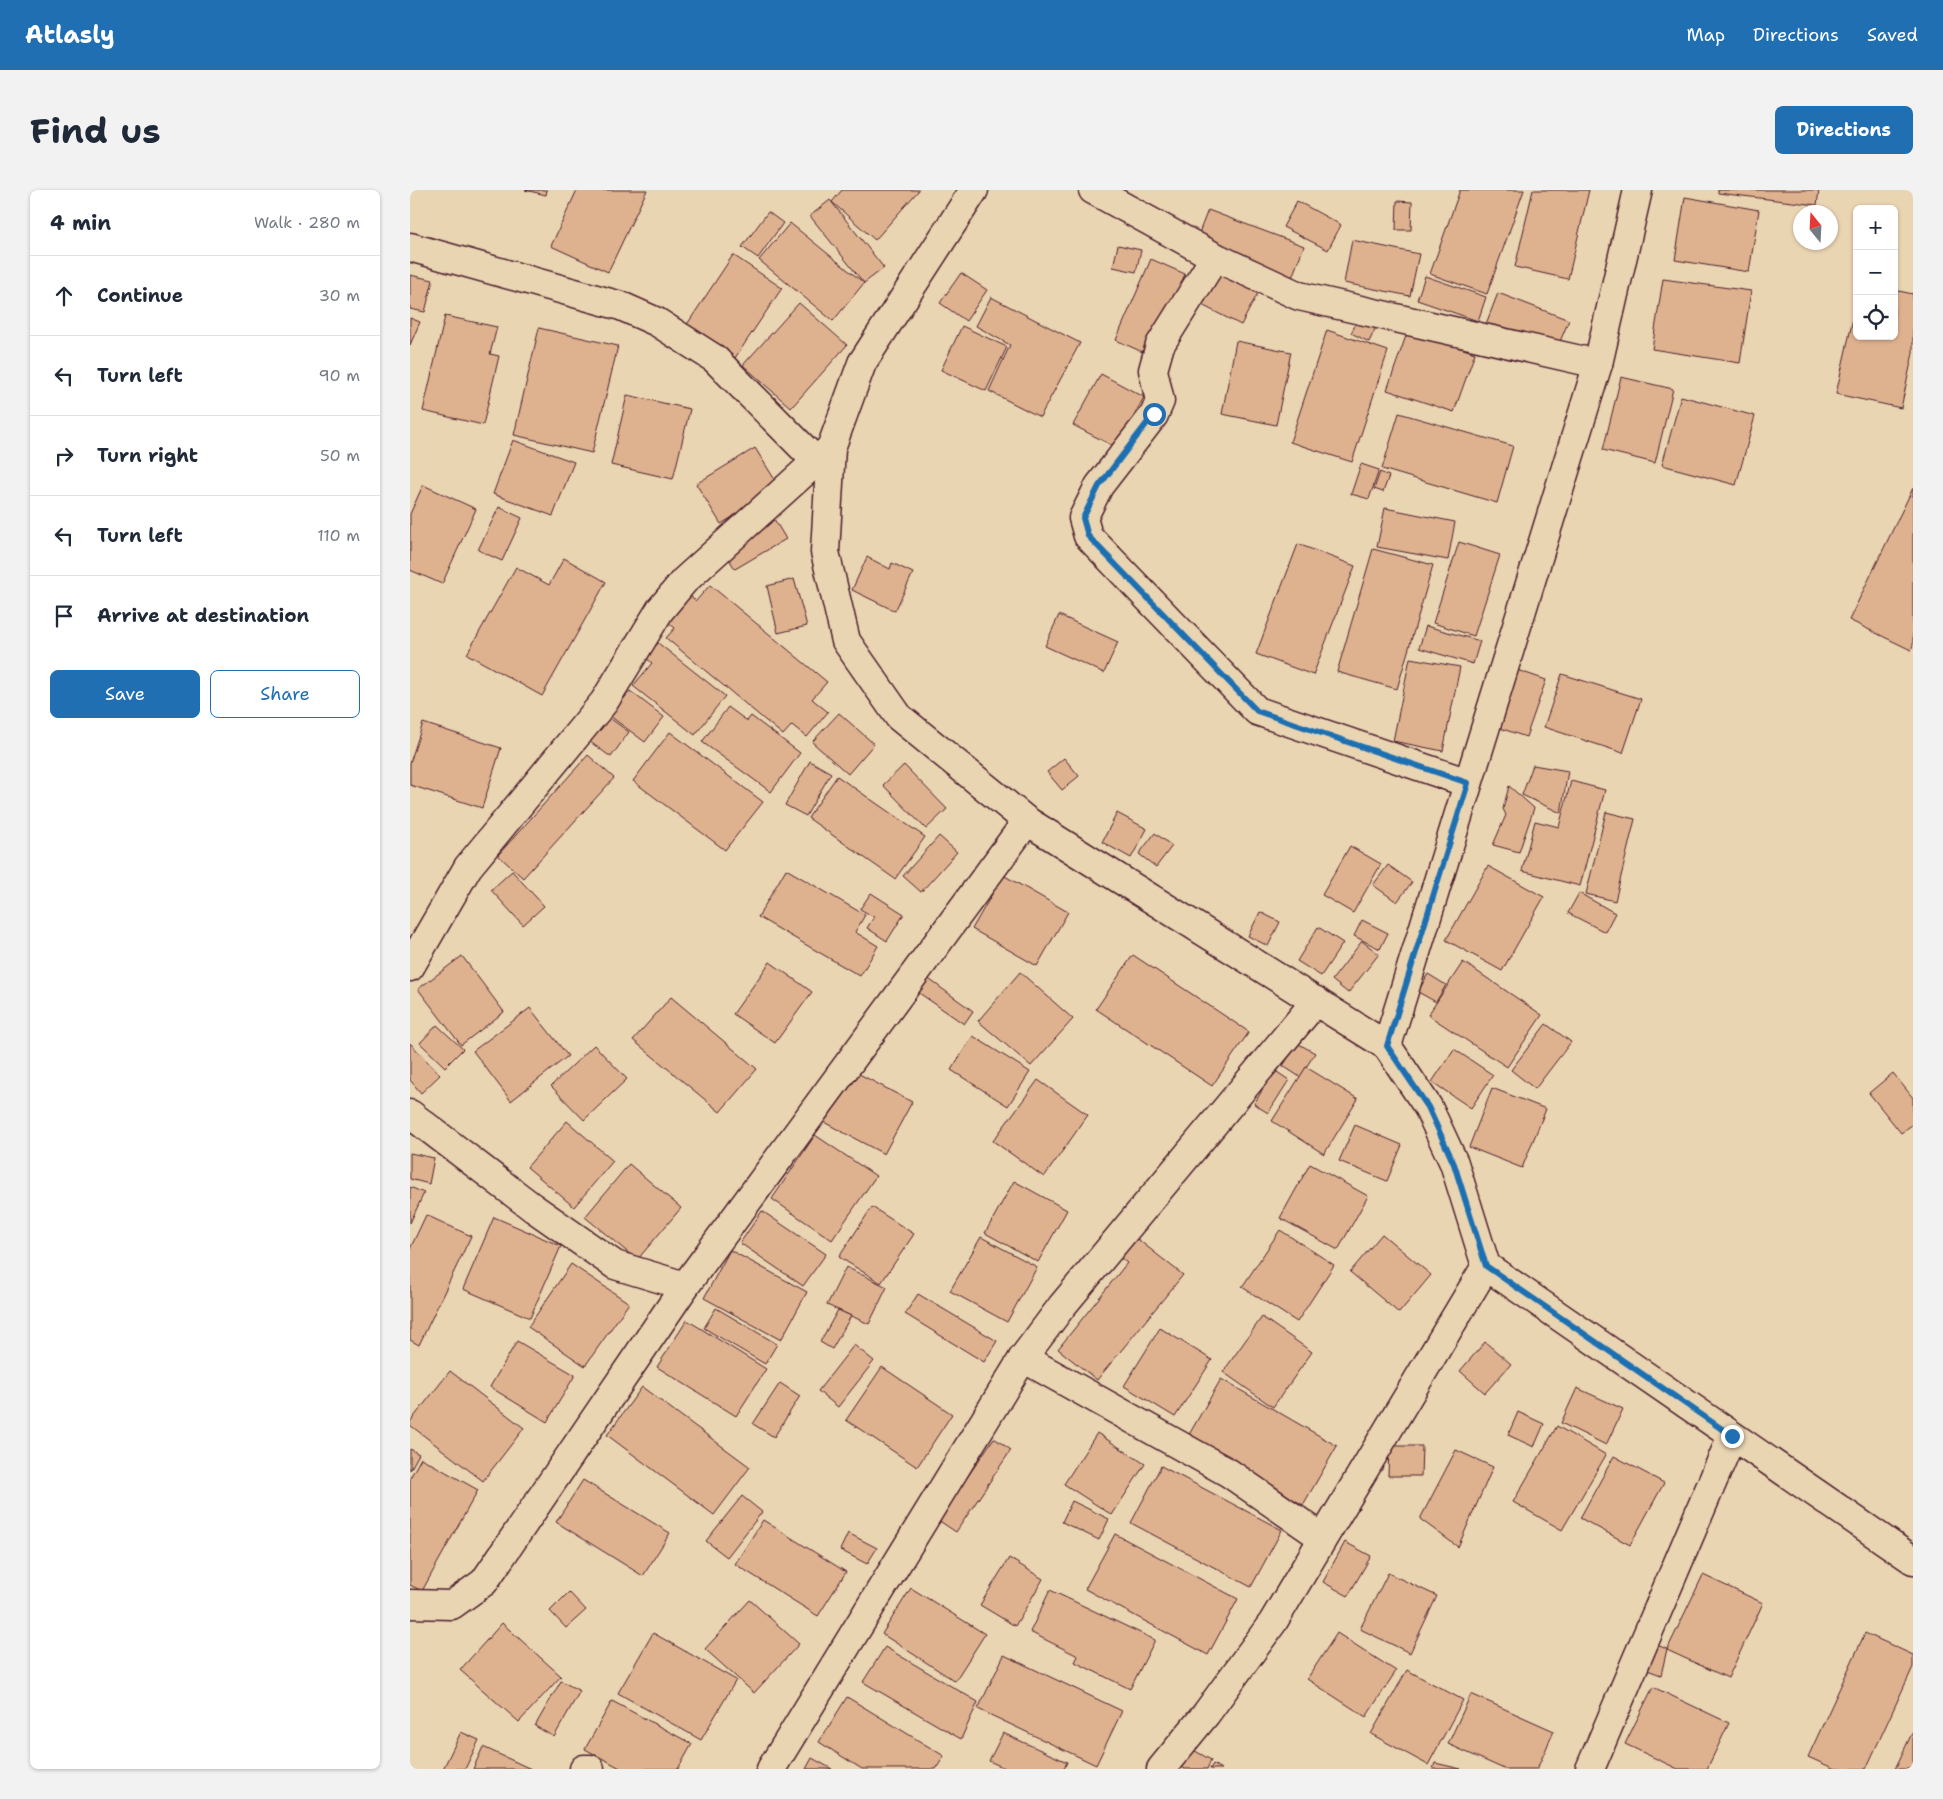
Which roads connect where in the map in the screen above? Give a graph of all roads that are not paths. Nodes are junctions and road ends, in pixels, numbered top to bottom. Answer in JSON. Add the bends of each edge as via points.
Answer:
{"nodes":[{"id":1,"x":974,"y":190,"type":"edge"},
{"id":2,"x":1093,"y":190,"type":"edge"},
{"id":3,"x":1638,"y":190,"type":"edge"},
{"id":4,"x":410,"y":246,"type":"edge"},
{"id":5,"x":1215,"y":257,"type":"junction"},
{"id":6,"x":1598,"y":364,"type":"junction"},
{"id":7,"x":824,"y":455,"type":"junction"},
{"id":8,"x":1468,"y":783,"type":"junction"},
{"id":9,"x":1027,"y":820,"type":"junction"},
{"id":10,"x":410,"y":967,"type":"edge"},
{"id":11,"x":1316,"y":1001,"type":"junction"},
{"id":12,"x":1387,"y":1046,"type":"junction"},
{"id":13,"x":410,"y":1114,"type":"edge"},
{"id":14,"x":1486,"y":1266,"type":"junction"},
{"id":15,"x":685,"y":1286,"type":"junction"},
{"id":16,"x":1023,"y":1358,"type":"junction"},
{"id":17,"x":1732,"y":1436,"type":"junction"},
{"id":18,"x":1324,"y":1538,"type":"junction"},
{"id":19,"x":1913,"y":1560,"type":"edge"},
{"id":20,"x":410,"y":1604,"type":"edge"},
{"id":21,"x":584,"y":1769,"type":"edge"},
{"id":22,"x":590,"y":1769,"type":"edge"},
{"id":23,"x":771,"y":1769,"type":"edge"},
{"id":24,"x":1162,"y":1769,"type":"edge"},
{"id":25,"x":1590,"y":1769,"type":"edge"}],
"edges":[{"from":1,"to":7,"type":"street","via":[[862,363]]},
{"from":2,"to":5,"type":"street"},
{"from":3,"to":6,"type":"street"},
{"from":4,"to":7,"type":"street","via":[[621,306],[657,322],[715,359]]},
{"from":5,"to":6,"type":"street","via":[[1299,296]]},
{"from":5,"to":8,"type":"street","via":[[1160,345],[1153,370],[1160,401],[1154,414],[1099,486],[1083,518],[1088,536],[1257,711]]},
{"from":6,"to":8,"type":"street"},
{"from":7,"to":9,"type":"street","via":[[825,552],[846,641],[899,717]]},
{"from":7,"to":10,"type":"street","via":[[684,580],[660,610],[604,702],[468,867]]},
{"from":8,"to":12,"type":"street"},
{"from":9,"to":11,"type":"street"},
{"from":9,"to":15,"type":"street"},
{"from":11,"to":12,"type":"street"},
{"from":11,"to":16,"type":"street","via":[[1062,1306]]},
{"from":12,"to":14,"type":"street","via":[[1428,1107],[1454,1164]]},
{"from":13,"to":15,"type":"street","via":[[532,1207],[615,1265]]},
{"from":14,"to":17,"type":"street"},
{"from":14,"to":18,"type":"street"},
{"from":15,"to":20,"type":"street","via":[[484,1582],[452,1605]]},
{"from":16,"to":18,"type":"street","via":[[1229,1473]]},
{"from":16,"to":23,"type":"street"},
{"from":17,"to":19,"type":"street"},
{"from":17,"to":25,"type":"street"},
{"from":18,"to":24,"type":"street","via":[[1273,1622]]},
{"from":21,"to":22,"type":"street"}]}
